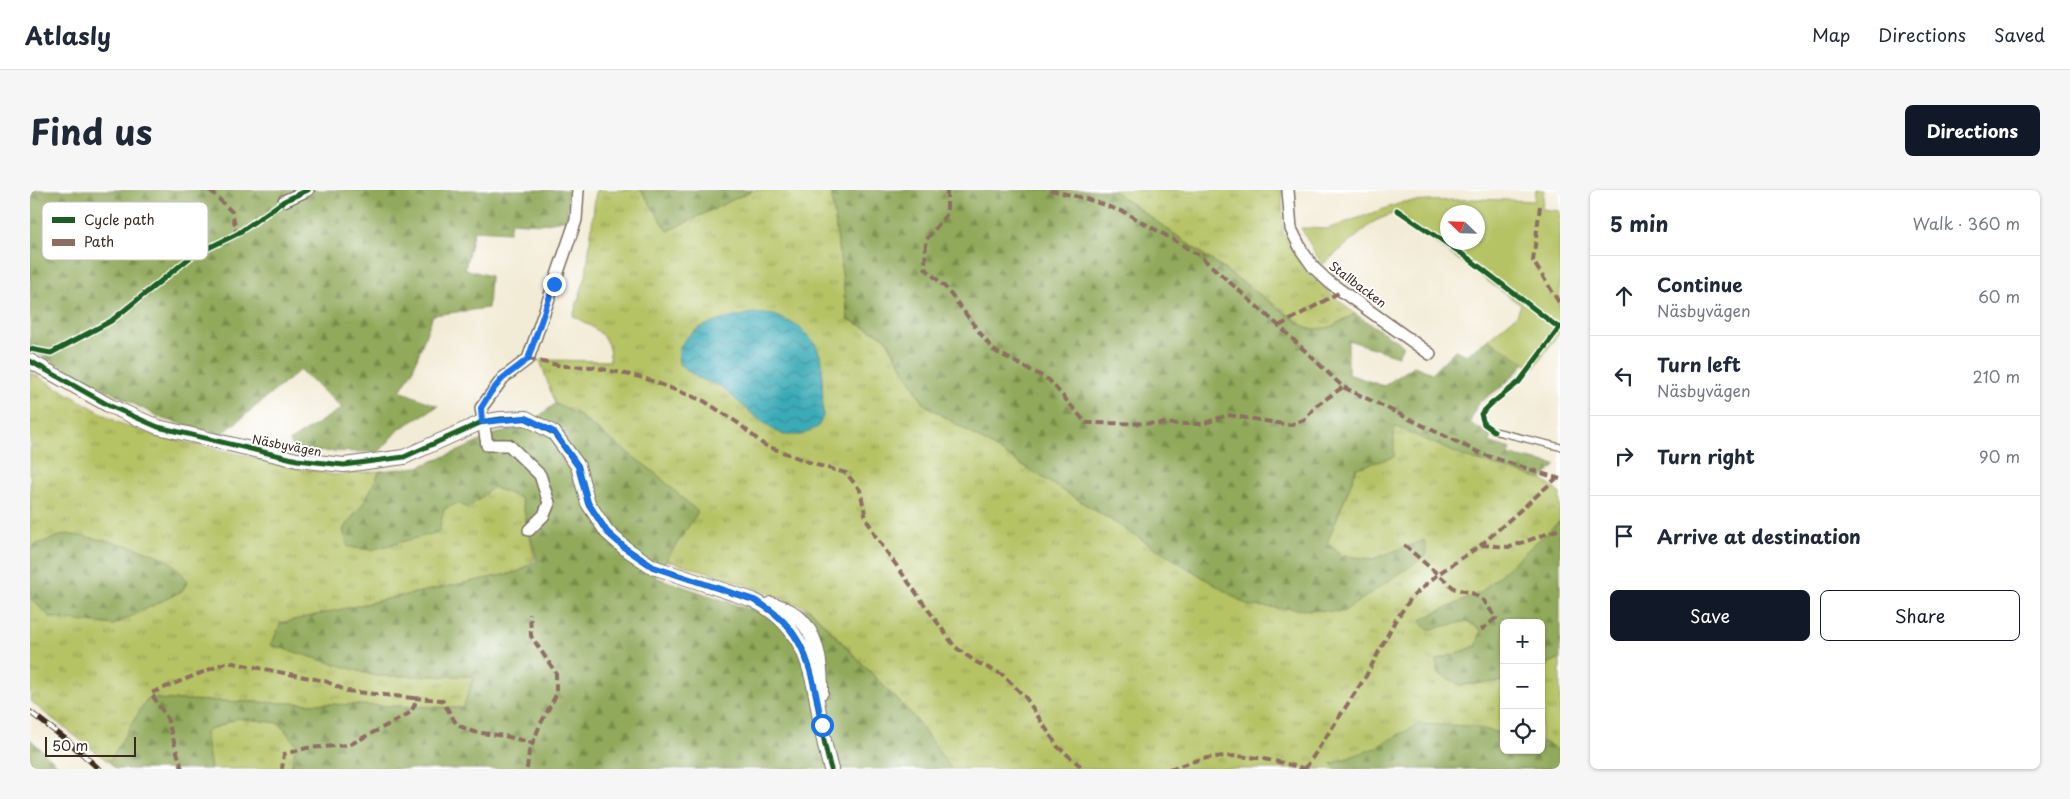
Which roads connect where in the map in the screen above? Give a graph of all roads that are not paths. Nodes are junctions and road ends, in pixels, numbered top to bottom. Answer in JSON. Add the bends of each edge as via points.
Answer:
{"nodes":[{"id":1,"x":308,"y":190,"type":"edge"},
{"id":2,"x":578,"y":190,"type":"edge"},
{"id":3,"x":1288,"y":190,"type":"edge"},
{"id":4,"x":284,"y":201,"type":"dead end"},
{"id":5,"x":1430,"y":354,"type":"dead end"},
{"id":6,"x":30,"y":361,"type":"edge"},
{"id":7,"x":482,"y":422,"type":"junction"},
{"id":8,"x":1494,"y":431,"type":"dead end"},
{"id":9,"x":1560,"y":447,"type":"edge"},
{"id":10,"x":529,"y":530,"type":"dead end"},
{"id":11,"x":831,"y":769,"type":"edge"}],
"edges":[{"from":1,"to":4,"type":"street"},
{"from":2,"to":7,"type":"street","via":[[576,220],[528,359],[491,392],[481,408]]},
{"from":3,"to":5,"type":"street","name":"Stallbacken","via":[[1291,228],[1314,268]]},
{"from":6,"to":7,"type":"street","name":"Näsbyvägen","via":[[110,406],[158,427],[297,460],[344,465],[404,457]]},
{"from":7,"to":10,"type":"street","via":[[487,446],[509,445],[540,475],[549,503],[544,514]]},
{"from":7,"to":11,"type":"street","name":"Näsbyvägen","via":[[526,418],[554,432],[578,466],[588,503],[607,532],[625,548],[653,567],[754,600],[783,620],[800,642],[809,664]]},
{"from":8,"to":9,"type":"lane"}]}
